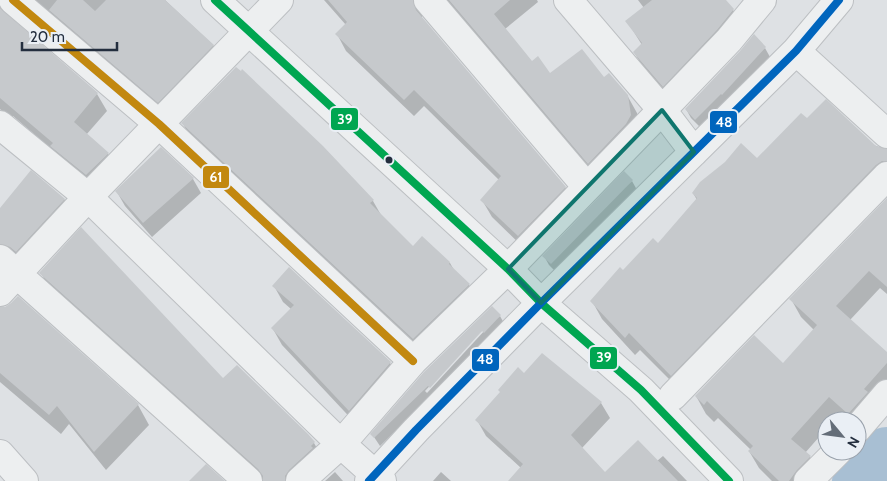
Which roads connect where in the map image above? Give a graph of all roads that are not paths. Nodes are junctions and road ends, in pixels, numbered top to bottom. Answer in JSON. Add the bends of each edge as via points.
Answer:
{"nodes":[{"id":1,"x":13,"y":0,"type":"edge"},
{"id":2,"x":214,"y":0,"type":"edge"},
{"id":3,"x":279,"y":0,"type":"edge"},
{"id":4,"x":428,"y":0,"type":"edge"},
{"id":5,"x":568,"y":0,"type":"edge"},
{"id":6,"x":762,"y":0,"type":"edge"},
{"id":7,"x":839,"y":0,"type":"edge"},
{"id":8,"x":249,"y":32,"type":"junction"},
{"id":9,"x":796,"y":51,"type":"junction"},
{"id":10,"x":662,"y":110,"type":"junction"},
{"id":11,"x":160,"y":124,"type":"junction"},
{"id":12,"x":0,"y":125,"type":"edge"},
{"id":13,"x":887,"y":134,"type":"edge"},
{"id":14,"x":694,"y":152,"type":"junction"},
{"id":15,"x":887,"y":176,"type":"edge"},
{"id":16,"x":587,"y":187,"type":"junction"},
{"id":17,"x":88,"y":197,"type":"junction"},
{"id":18,"x":508,"y":269,"type":"junction"},
{"id":19,"x":6,"y":275,"type":"edge"},
{"id":20,"x":542,"y":303,"type":"junction"},
{"id":21,"x":413,"y":361,"type":"junction"},
{"id":22,"x":887,"y":394,"type":"edge"},
{"id":23,"x":673,"y":396,"type":"dead end"},
{"id":24,"x":867,"y":417,"type":"edge"},
{"id":25,"x":341,"y":444,"type":"junction"},
{"id":26,"x":0,"y":454,"type":"edge"},
{"id":27,"x":828,"y":461,"type":"edge"},
{"id":28,"x":376,"y":479,"type":"edge"},
{"id":29,"x":24,"y":481,"type":"edge"},
{"id":30,"x":248,"y":481,"type":"edge"},
{"id":31,"x":300,"y":481,"type":"edge"},
{"id":32,"x":729,"y":481,"type":"edge"},
{"id":33,"x":808,"y":481,"type":"edge"}],
"edges":[{"from":1,"to":11,"type":"street"},
{"from":2,"to":8,"type":"street"},
{"from":3,"to":8,"type":"street"},
{"from":4,"to":16,"type":"street"},
{"from":5,"to":10,"type":"street"},
{"from":6,"to":10,"type":"street"},
{"from":7,"to":9,"type":"street"},
{"from":8,"to":11,"type":"street"},
{"from":8,"to":18,"type":"street"},
{"from":9,"to":13,"type":"street"},
{"from":9,"to":14,"type":"street"},
{"from":10,"to":14,"type":"street"},
{"from":10,"to":16,"type":"street"},
{"from":11,"to":17,"type":"street"},
{"from":11,"to":21,"type":"street"},
{"from":12,"to":17,"type":"street"},
{"from":14,"to":20,"type":"street"},
{"from":15,"to":23,"type":"street"},
{"from":16,"to":18,"type":"street"},
{"from":17,"to":19,"type":"street"},
{"from":17,"to":25,"type":"street"},
{"from":18,"to":20,"type":"street"},
{"from":18,"to":21,"type":"street"},
{"from":19,"to":30,"type":"street"},
{"from":20,"to":28,"type":"street","via":[[416,430]]},
{"from":20,"to":32,"type":"street","via":[[640,390]]},
{"from":21,"to":25,"type":"street"},
{"from":22,"to":24,"type":"street"},
{"from":25,"to":28,"type":"street"},
{"from":25,"to":31,"type":"street"},
{"from":26,"to":29,"type":"street"},
{"from":27,"to":33,"type":"street"}]}
